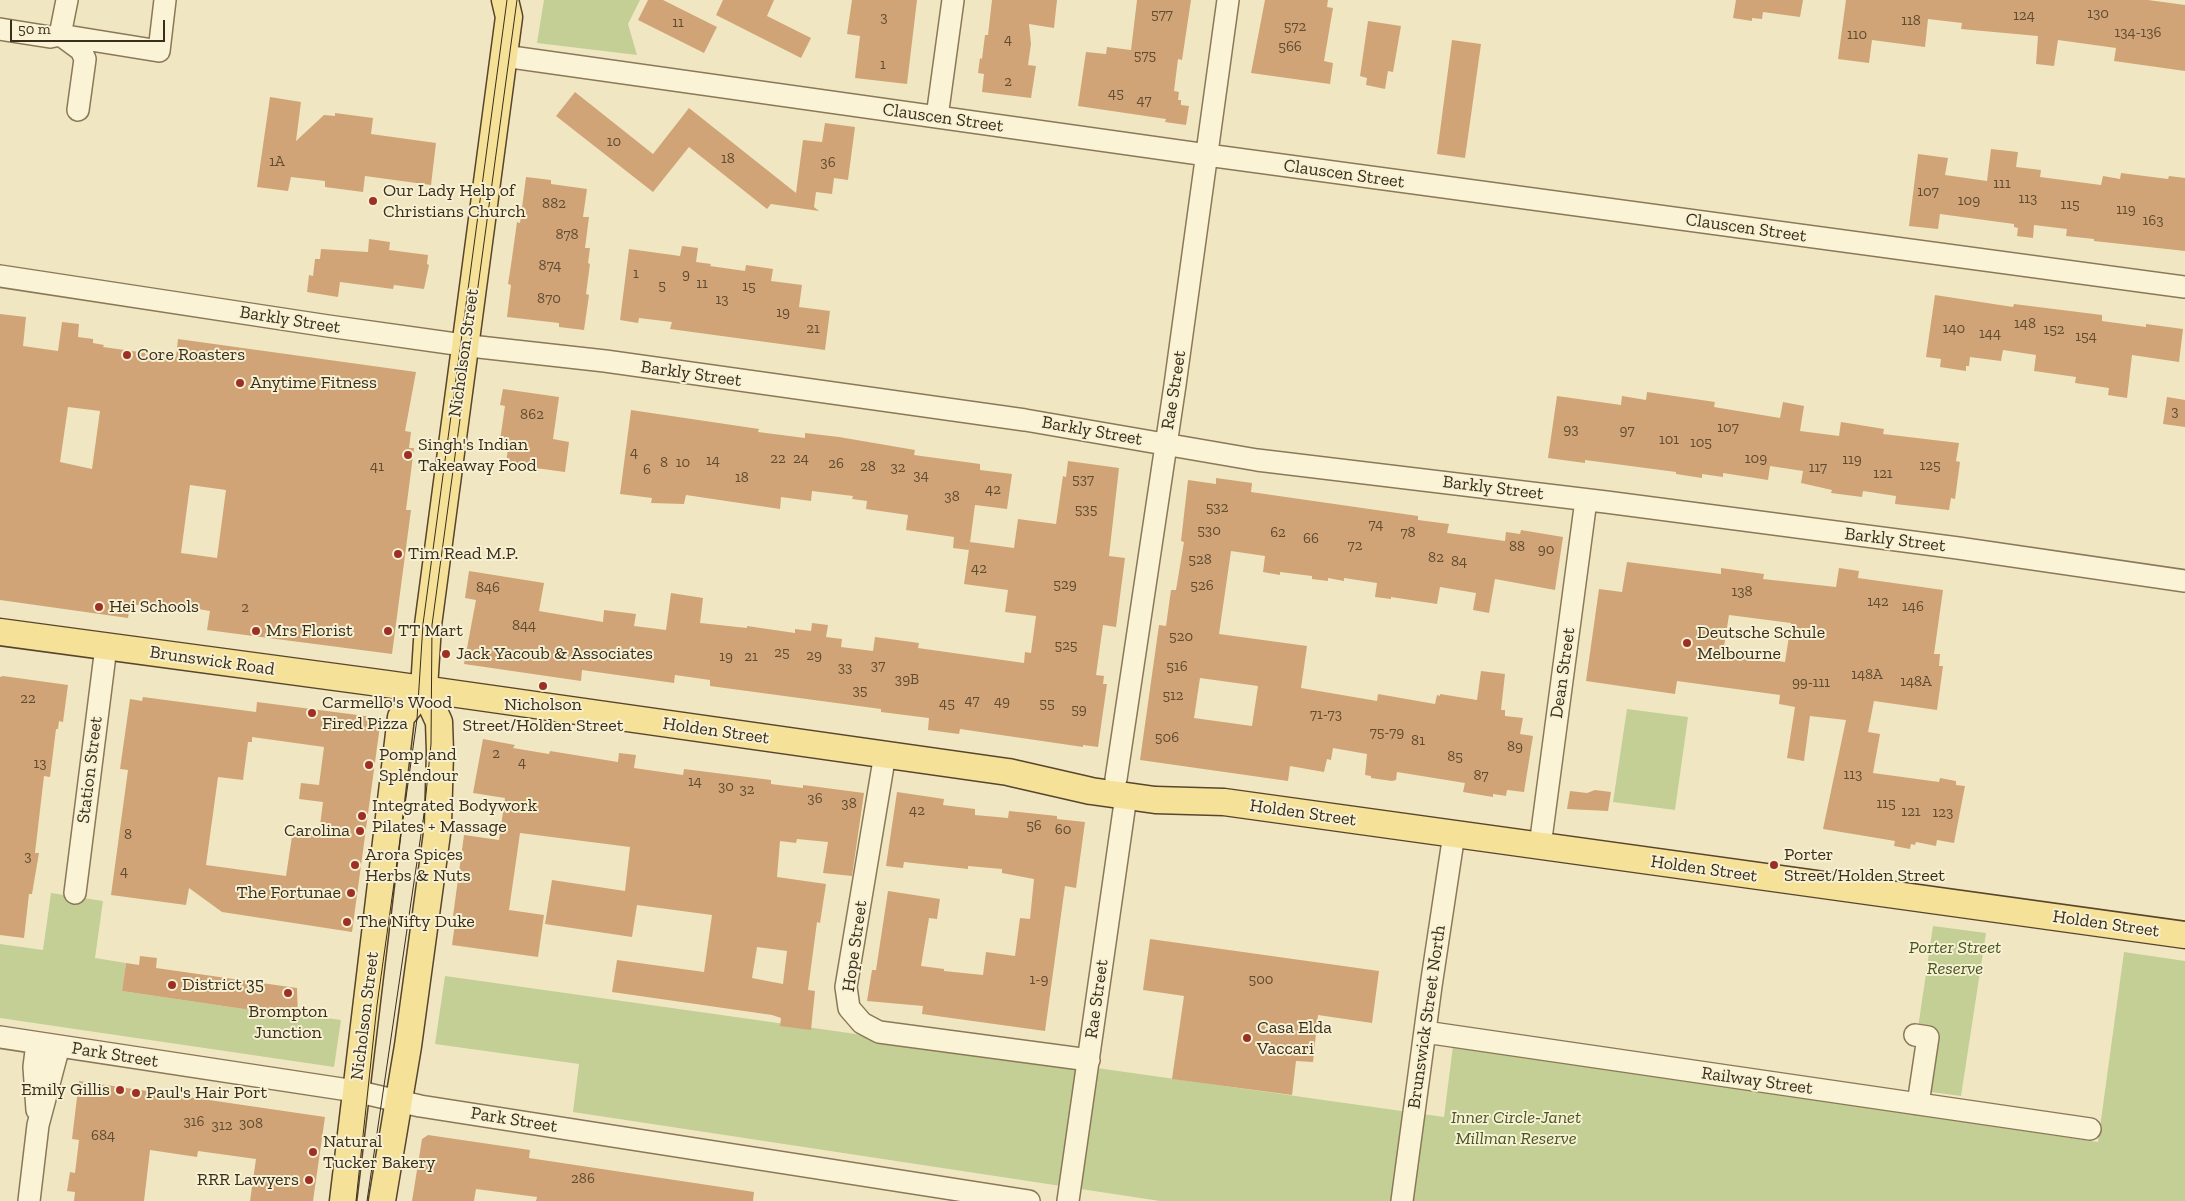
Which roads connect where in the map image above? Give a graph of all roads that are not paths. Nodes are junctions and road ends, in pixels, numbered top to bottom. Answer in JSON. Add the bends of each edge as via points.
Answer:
{"nodes":[{"id":1,"x":67,"y":0,"type":"edge"},
{"id":2,"x":165,"y":0,"type":"edge"},
{"id":3,"x":953,"y":0,"type":"edge"},
{"id":4,"x":1228,"y":0,"type":"edge"},
{"id":5,"x":511,"y":5,"type":"edge"},
{"id":6,"x":0,"y":29,"type":"edge"},
{"id":7,"x":60,"y":35,"type":"junction"},
{"id":8,"x":504,"y":56,"type":"junction"},
{"id":9,"x":78,"y":110,"type":"dead end"},
{"id":10,"x":936,"y":117,"type":"junction"},
{"id":11,"x":1208,"y":155,"type":"junction"},
{"id":12,"x":0,"y":276,"type":"edge"},
{"id":13,"x":2185,"y":287,"type":"edge"},
{"id":14,"x":465,"y":345,"type":"junction"},
{"id":15,"x":1166,"y":443,"type":"junction"},
{"id":16,"x":1586,"y":500,"type":"junction"},
{"id":17,"x":2185,"y":581,"type":"edge"},
{"id":18,"x":0,"y":632,"type":"edge"},
{"id":19,"x":106,"y":647,"type":"junction"},
{"id":20,"x":424,"y":689,"type":"junction"},
{"id":21,"x":885,"y":754,"type":"junction"},
{"id":22,"x":1121,"y":788,"type":"junction"},
{"id":23,"x":1454,"y":834,"type":"junction"},
{"id":24,"x":1540,"y":846,"type":"junction"},
{"id":25,"x":75,"y":893,"type":"dead end"},
{"id":26,"x":2185,"y":935,"type":"edge"},
{"id":27,"x":1425,"y":1032,"type":"junction"},
{"id":28,"x":1915,"y":1035,"type":"dead end"},
{"id":29,"x":0,"y":1037,"type":"edge"},
{"id":30,"x":36,"y":1043,"type":"junction"},
{"id":31,"x":59,"y":1046,"type":"junction"},
{"id":32,"x":1089,"y":1060,"type":"junction"},
{"id":33,"x":355,"y":1091,"type":"junction"},
{"id":34,"x":398,"y":1102,"type":"junction"},
{"id":35,"x":1918,"y":1104,"type":"junction"},
{"id":36,"x":38,"y":1125,"type":"junction"},
{"id":37,"x":2090,"y":1128,"type":"dead end"},
{"id":38,"x":28,"y":1201,"type":"edge"},
{"id":39,"x":343,"y":1201,"type":"edge"},
{"id":40,"x":382,"y":1201,"type":"edge"},
{"id":41,"x":1029,"y":1201,"type":"edge"},
{"id":42,"x":1068,"y":1201,"type":"edge"},
{"id":43,"x":1402,"y":1201,"type":"edge"}],
"edges":[{"from":1,"to":7,"type":"street"},
{"from":2,"to":7,"type":"street","via":[[159,51]]},
{"from":3,"to":10,"type":"street"},
{"from":4,"to":11,"type":"street","name":"Rae Street"},
{"from":5,"to":8,"type":"main road","name":"Nicholson Street"},
{"from":6,"to":7,"type":"street","via":[[50,37]]},
{"from":7,"to":9,"type":"street","via":[[81,50],[85,59]]},
{"from":8,"to":10,"type":"street","name":"Clauscen Street"},
{"from":8,"to":14,"type":"main road","name":"Nicholson Street"},
{"from":10,"to":11,"type":"street","name":"Clauscen Street"},
{"from":11,"to":13,"type":"street","name":"Clauscen Street"},
{"from":11,"to":15,"type":"street","name":"Rae Street"},
{"from":12,"to":14,"type":"street","name":"Barkly Street"},
{"from":14,"to":15,"type":"street","name":"Barkly Street","via":[[605,361]]},
{"from":14,"to":20,"type":"main road","name":"Nicholson Street","via":[[428,625]]},
{"from":15,"to":16,"type":"street","name":"Barkly Street","via":[[1257,460]]},
{"from":15,"to":22,"type":"street","name":"Rae Street"},
{"from":16,"to":17,"type":"street","name":"Barkly Street"},
{"from":16,"to":24,"type":"street","name":"Dean Street"},
{"from":18,"to":19,"type":"main road","name":"Brunswick Road"},
{"from":19,"to":20,"type":"main road","name":"Brunswick Road"},
{"from":19,"to":25,"type":"street","name":"Station Street"},
{"from":20,"to":21,"type":"main road","name":"Holden Street"},
{"from":20,"to":33,"type":"main road","name":"Nicholson Street","via":[[401,717]]},
{"from":20,"to":34,"type":"main road","name":"Nicholson Street","via":[[439,722],[438,826]]},
{"from":21,"to":22,"type":"main road","name":"Holden Street"},
{"from":21,"to":32,"type":"street","name":"Hope Street","via":[[846,987],[849,1008],[862,1023],[879,1032]]},
{"from":22,"to":23,"type":"main road","name":"Holden Street","via":[[1191,803],[1224,802]]},
{"from":22,"to":32,"type":"street","name":"Rae Street"},
{"from":23,"to":24,"type":"main road","name":"Holden Street"},
{"from":23,"to":27,"type":"street","name":"Brunswick Street North"},
{"from":24,"to":26,"type":"main road","name":"Holden Street"},
{"from":27,"to":35,"type":"street","name":"Railway Street"},
{"from":27,"to":43,"type":"street","name":"Brunswick Street North"},
{"from":28,"to":35,"type":"street","via":[[1928,1037]]},
{"from":29,"to":30,"type":"street","name":"Park Street"},
{"from":30,"to":31,"type":"street","name":"Park Street"},
{"from":30,"to":36,"type":"street","via":[[34,1068]]},
{"from":31,"to":33,"type":"street","name":"Park Street"},
{"from":31,"to":36,"type":"street"},
{"from":32,"to":42,"type":"street","name":"Rae Street"},
{"from":33,"to":34,"type":"street","name":"Park Street"},
{"from":33,"to":39,"type":"main road","name":"Nicholson Street"},
{"from":34,"to":40,"type":"main road","name":"Nicholson Street"},
{"from":34,"to":41,"type":"street","name":"Park Street"},
{"from":35,"to":37,"type":"street","name":"Railway Street"},
{"from":36,"to":38,"type":"street"}]}
